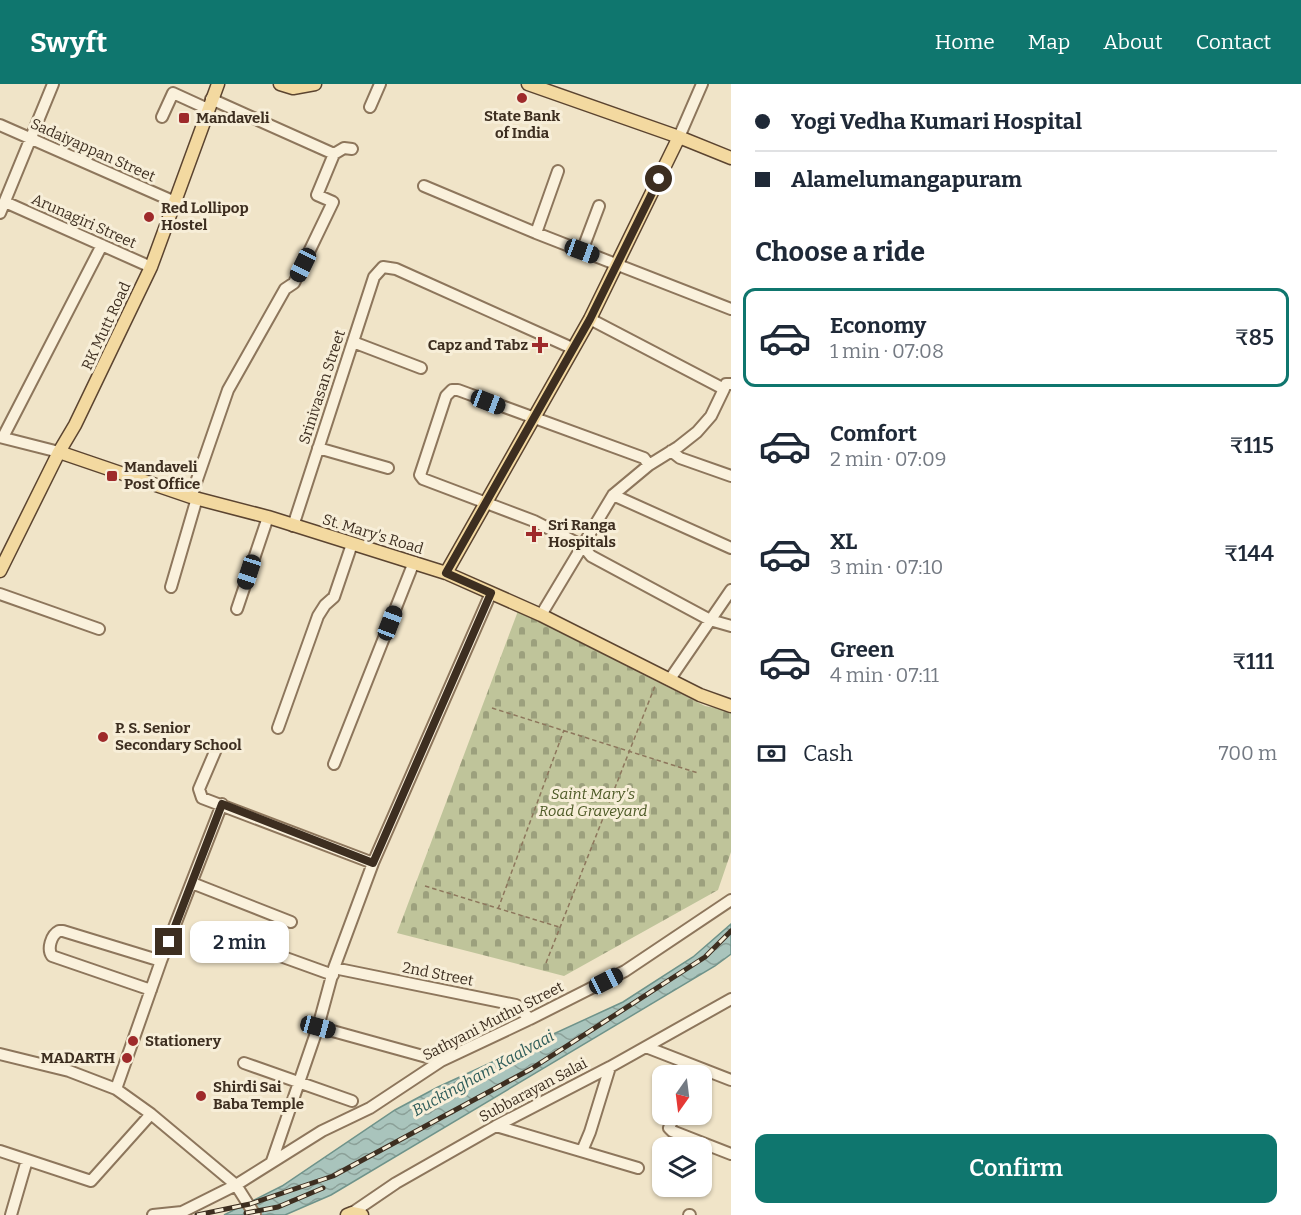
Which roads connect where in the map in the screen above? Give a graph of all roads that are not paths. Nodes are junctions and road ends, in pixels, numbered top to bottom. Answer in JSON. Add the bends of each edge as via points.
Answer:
{"nodes":[{"id":1,"x":53,"y":84,"type":"edge"},
{"id":2,"x":218,"y":84,"type":"edge"},
{"id":3,"x":280,"y":84,"type":"edge"},
{"id":4,"x":315,"y":84,"type":"edge"},
{"id":5,"x":380,"y":84,"type":"edge"},
{"id":6,"x":528,"y":84,"type":"edge"},
{"id":7,"x":702,"y":84,"type":"edge"},
{"id":8,"x":210,"y":104,"type":"junction"},
{"id":9,"x":370,"y":107,"type":"dead end"},
{"id":10,"x":162,"y":117,"type":"dead end"},
{"id":11,"x":0,"y":125,"type":"edge"},
{"id":12,"x":679,"y":137,"type":"junction"},
{"id":13,"x":31,"y":138,"type":"junction"},
{"id":14,"x":352,"y":149,"type":"dead end"},
{"id":15,"x":334,"y":154,"type":"junction"},
{"id":16,"x":731,"y":158,"type":"edge"},
{"id":17,"x":558,"y":171,"type":"dead end"},
{"id":18,"x":424,"y":186,"type":"dead end"},
{"id":19,"x":5,"y":202,"type":"junction"},
{"id":20,"x":175,"y":202,"type":"junction"},
{"id":21,"x":599,"y":206,"type":"dead end"},
{"id":22,"x":0,"y":213,"type":"edge"},
{"id":23,"x":536,"y":233,"type":"junction"},
{"id":24,"x":102,"y":245,"type":"junction"},
{"id":25,"x":582,"y":251,"type":"junction"},
{"id":26,"x":617,"y":264,"type":"junction"},
{"id":27,"x":151,"y":267,"type":"junction"},
{"id":28,"x":731,"y":309,"type":"edge"},
{"id":29,"x":590,"y":319,"type":"junction"},
{"id":30,"x":353,"y":342,"type":"junction"},
{"id":31,"x":572,"y":348,"type":"junction"},
{"id":32,"x":421,"y":368,"type":"dead end"},
{"id":33,"x":728,"y":386,"type":"edge"},
{"id":34,"x":533,"y":418,"type":"junction"},
{"id":35,"x":2,"y":437,"type":"edge"},
{"id":36,"x":318,"y":448,"type":"junction"},
{"id":37,"x":671,"y":451,"type":"junction"},
{"id":38,"x":59,"y":452,"type":"junction"},
{"id":39,"x":649,"y":465,"type":"junction"},
{"id":40,"x":388,"y":468,"type":"dead end"},
{"id":41,"x":731,"y":476,"type":"edge"},
{"id":42,"x":613,"y":495,"type":"junction"},
{"id":43,"x":194,"y":498,"type":"junction"},
{"id":44,"x":486,"y":502,"type":"junction"},
{"id":45,"x":268,"y":517,"type":"junction"},
{"id":46,"x":293,"y":526,"type":"junction"},
{"id":47,"x":352,"y":544,"type":"junction"},
{"id":48,"x":583,"y":546,"type":"junction"},
{"id":49,"x":731,"y":548,"type":"edge"},
{"id":50,"x":414,"y":562,"type":"junction"},
{"id":51,"x":0,"y":571,"type":"edge"},
{"id":52,"x":446,"y":573,"type":"junction"},
{"id":53,"x":171,"y":587,"type":"dead end"},
{"id":54,"x":731,"y":590,"type":"edge"},
{"id":55,"x":491,"y":593,"type":"junction"},
{"id":56,"x":0,"y":594,"type":"edge"},
{"id":57,"x":237,"y":609,"type":"dead end"},
{"id":58,"x":541,"y":615,"type":"junction"},
{"id":59,"x":710,"y":620,"type":"junction"},
{"id":60,"x":731,"y":626,"type":"edge"},
{"id":61,"x":99,"y":629,"type":"dead end"},
{"id":62,"x":665,"y":676,"type":"junction"},
{"id":63,"x":731,"y":706,"type":"edge"},
{"id":64,"x":278,"y":728,"type":"dead end"},
{"id":65,"x":217,"y":747,"type":"dead end"},
{"id":66,"x":334,"y":764,"type":"dead end"},
{"id":67,"x":222,"y":804,"type":"junction"},
{"id":68,"x":373,"y":863,"type":"junction"},
{"id":69,"x":192,"y":883,"type":"junction"},
{"id":70,"x":731,"y":900,"type":"edge"},
{"id":71,"x":291,"y":922,"type":"dead end"},
{"id":72,"x":272,"y":953,"type":"dead end"},
{"id":73,"x":161,"y":961,"type":"junction"},
{"id":74,"x":333,"y":971,"type":"junction"},
{"id":75,"x":151,"y":990,"type":"junction"},
{"id":76,"x":729,"y":1004,"type":"edge"},
{"id":77,"x":530,"y":1019,"type":"junction"},
{"id":78,"x":318,"y":1027,"type":"junction"},
{"id":79,"x":646,"y":1047,"type":"junction"},
{"id":80,"x":0,"y":1054,"type":"edge"},
{"id":81,"x":441,"y":1060,"type":"junction"},
{"id":82,"x":244,"y":1063,"type":"dead end"},
{"id":83,"x":682,"y":1065,"type":"edge"},
{"id":84,"x":610,"y":1067,"type":"junction"},
{"id":85,"x":712,"y":1075,"type":"edge"},
{"id":86,"x":731,"y":1080,"type":"edge"},
{"id":87,"x":298,"y":1082,"type":"junction"},
{"id":88,"x":116,"y":1089,"type":"junction"},
{"id":89,"x":352,"y":1101,"type":"dead end"},
{"id":90,"x":151,"y":1114,"type":"junction"},
{"id":91,"x":670,"y":1125,"type":"edge"},
{"id":92,"x":496,"y":1126,"type":"junction"},
{"id":93,"x":0,"y":1151,"type":"edge"},
{"id":94,"x":582,"y":1151,"type":"junction"},
{"id":95,"x":731,"y":1154,"type":"edge"},
{"id":96,"x":27,"y":1160,"type":"junction"},
{"id":97,"x":272,"y":1161,"type":"junction"},
{"id":98,"x":638,"y":1168,"type":"dead end"},
{"id":99,"x":236,"y":1185,"type":"junction"},
{"id":100,"x":353,"y":1214,"type":"edge"},
{"id":101,"x":10,"y":1215,"type":"edge"},
{"id":102,"x":153,"y":1215,"type":"edge"},
{"id":103,"x":255,"y":1215,"type":"edge"}],
"edges":[{"from":1,"to":13,"type":"street"},
{"from":2,"to":8,"type":"main road","name":"RK Mutt Road"},
{"from":3,"to":4,"type":"main road","via":[[293,88]]},
{"from":5,"to":9,"type":"street"},
{"from":6,"to":12,"type":"main road"},
{"from":7,"to":12,"type":"street"},
{"from":8,"to":10,"type":"street","via":[[173,93]]},
{"from":8,"to":15,"type":"street"},
{"from":8,"to":20,"type":"main road","name":"RK Mutt Road"},
{"from":11,"to":13,"type":"street","name":"Sadaiyappan Street"},
{"from":12,"to":16,"type":"main road"},
{"from":12,"to":26,"type":"main road"},
{"from":13,"to":19,"type":"street"},
{"from":13,"to":20,"type":"street","name":"Sadaiyappan Street"},
{"from":14,"to":15,"type":"street","via":[[344,148]]},
{"from":15,"to":43,"type":"street","via":[[317,195],[333,202],[294,283],[285,289],[228,390]]},
{"from":17,"to":23,"type":"street"},
{"from":18,"to":23,"type":"street"},
{"from":19,"to":22,"type":"street"},
{"from":19,"to":24,"type":"street","name":"Arunagiri Street"},
{"from":20,"to":27,"type":"main road","name":"RK Mutt Road"},
{"from":21,"to":25,"type":"street"},
{"from":23,"to":25,"type":"street"},
{"from":24,"to":27,"type":"street","name":"Arunagiri Street"},
{"from":24,"to":35,"type":"street"},
{"from":25,"to":26,"type":"street"},
{"from":26,"to":28,"type":"street"},
{"from":26,"to":29,"type":"main road"},
{"from":27,"to":38,"type":"main road","name":"RK Mutt Road"},
{"from":29,"to":31,"type":"main road"},
{"from":29,"to":33,"type":"street"},
{"from":30,"to":31,"type":"street","name":"Srinivasan Street","via":[[374,277],[383,267],[389,267]]},
{"from":30,"to":32,"type":"street"},
{"from":30,"to":36,"type":"street","name":"Srinivasan Street"},
{"from":31,"to":34,"type":"main road"},
{"from":33,"to":37,"type":"street","via":[[697,432]]},
{"from":34,"to":39,"type":"street","via":[[644,458]]},
{"from":34,"to":44,"type":"main road"},
{"from":34,"to":44,"type":"street","via":[[458,390],[449,391],[421,477]]},
{"from":35,"to":38,"type":"street"},
{"from":36,"to":40,"type":"street"},
{"from":36,"to":46,"type":"street","name":"Srinivasan Street"},
{"from":37,"to":39,"type":"street"},
{"from":37,"to":41,"type":"street"},
{"from":38,"to":43,"type":"main road","name":"St. Mary's Road"},
{"from":38,"to":51,"type":"main road","name":"RK Mutt Road"},
{"from":39,"to":42,"type":"street"},
{"from":42,"to":48,"type":"street"},
{"from":42,"to":49,"type":"street"},
{"from":43,"to":45,"type":"main road","name":"St. Mary's Road"},
{"from":43,"to":53,"type":"street"},
{"from":44,"to":48,"type":"street"},
{"from":44,"to":52,"type":"main road"},
{"from":45,"to":46,"type":"main road","name":"St. Mary's Road"},
{"from":45,"to":57,"type":"street"},
{"from":46,"to":47,"type":"main road","name":"St. Mary's Road"},
{"from":47,"to":50,"type":"main road","name":"St. Mary's Road"},
{"from":47,"to":64,"type":"street","via":[[334,597],[318,616]]},
{"from":48,"to":58,"type":"street"},
{"from":48,"to":59,"type":"street","via":[[591,556]]},
{"from":50,"to":52,"type":"main road","name":"St. Mary's Road"},
{"from":50,"to":66,"type":"street"},
{"from":52,"to":55,"type":"main road","name":"St. Mary's Road"},
{"from":54,"to":59,"type":"street"},
{"from":55,"to":58,"type":"main road","name":"St. Mary's Road"},
{"from":55,"to":68,"type":"street"},
{"from":56,"to":61,"type":"street"},
{"from":58,"to":62,"type":"main road","name":"St. Mary's Road"},
{"from":59,"to":60,"type":"street"},
{"from":59,"to":62,"type":"street"},
{"from":62,"to":63,"type":"main road","name":"St. Mary's Road"},
{"from":65,"to":67,"type":"street","via":[[199,789],[202,798]]},
{"from":67,"to":68,"type":"street"},
{"from":67,"to":69,"type":"street"},
{"from":68,"to":74,"type":"street"},
{"from":69,"to":71,"type":"street"},
{"from":69,"to":73,"type":"street"},
{"from":70,"to":77,"type":"street","name":"Sathyani Muthu Street","via":[[625,971]]},
{"from":72,"to":74,"type":"street","name":"2nd Street"},
{"from":73,"to":75,"type":"street"},
{"from":73,"to":75,"type":"street","via":[[63,931],[53,935],[50,953],[57,958]]},
{"from":74,"to":77,"type":"street","name":"2nd Street","via":[[516,1005]]},
{"from":74,"to":78,"type":"street"},
{"from":75,"to":88,"type":"street"},
{"from":76,"to":79,"type":"street","name":"Subbarayan Salai"},
{"from":77,"to":81,"type":"street","name":"Sathyani Muthu Street"},
{"from":78,"to":81,"type":"street"},
{"from":78,"to":87,"type":"street"},
{"from":79,"to":83,"type":"street"},
{"from":79,"to":84,"type":"street","name":"Subbarayan Salai"},
{"from":80,"to":88,"type":"street","via":[[69,1071]]},
{"from":81,"to":97,"type":"street","name":"Sathyani Muthu Street","via":[[370,1108]]},
{"from":82,"to":87,"type":"street"},
{"from":84,"to":92,"type":"street","name":"Subbarayan Salai"},
{"from":84,"to":94,"type":"street"},
{"from":85,"to":86,"type":"street"},
{"from":87,"to":89,"type":"street"},
{"from":87,"to":97,"type":"street"},
{"from":88,"to":90,"type":"street"},
{"from":90,"to":96,"type":"street","via":[[91,1181]]},
{"from":90,"to":99,"type":"street"},
{"from":91,"to":95,"type":"street","via":[[672,1131]]},
{"from":92,"to":94,"type":"street"},
{"from":92,"to":100,"type":"street","name":"Subbarayan Salai","via":[[396,1183]]},
{"from":93,"to":96,"type":"street"},
{"from":94,"to":98,"type":"street"},
{"from":96,"to":101,"type":"street"},
{"from":97,"to":99,"type":"street","name":"Sathyani Muthu Street"},
{"from":99,"to":102,"type":"street","name":"Sathyani Muthu Street","via":[[182,1212]]},
{"from":99,"to":103,"type":"street"}]}
